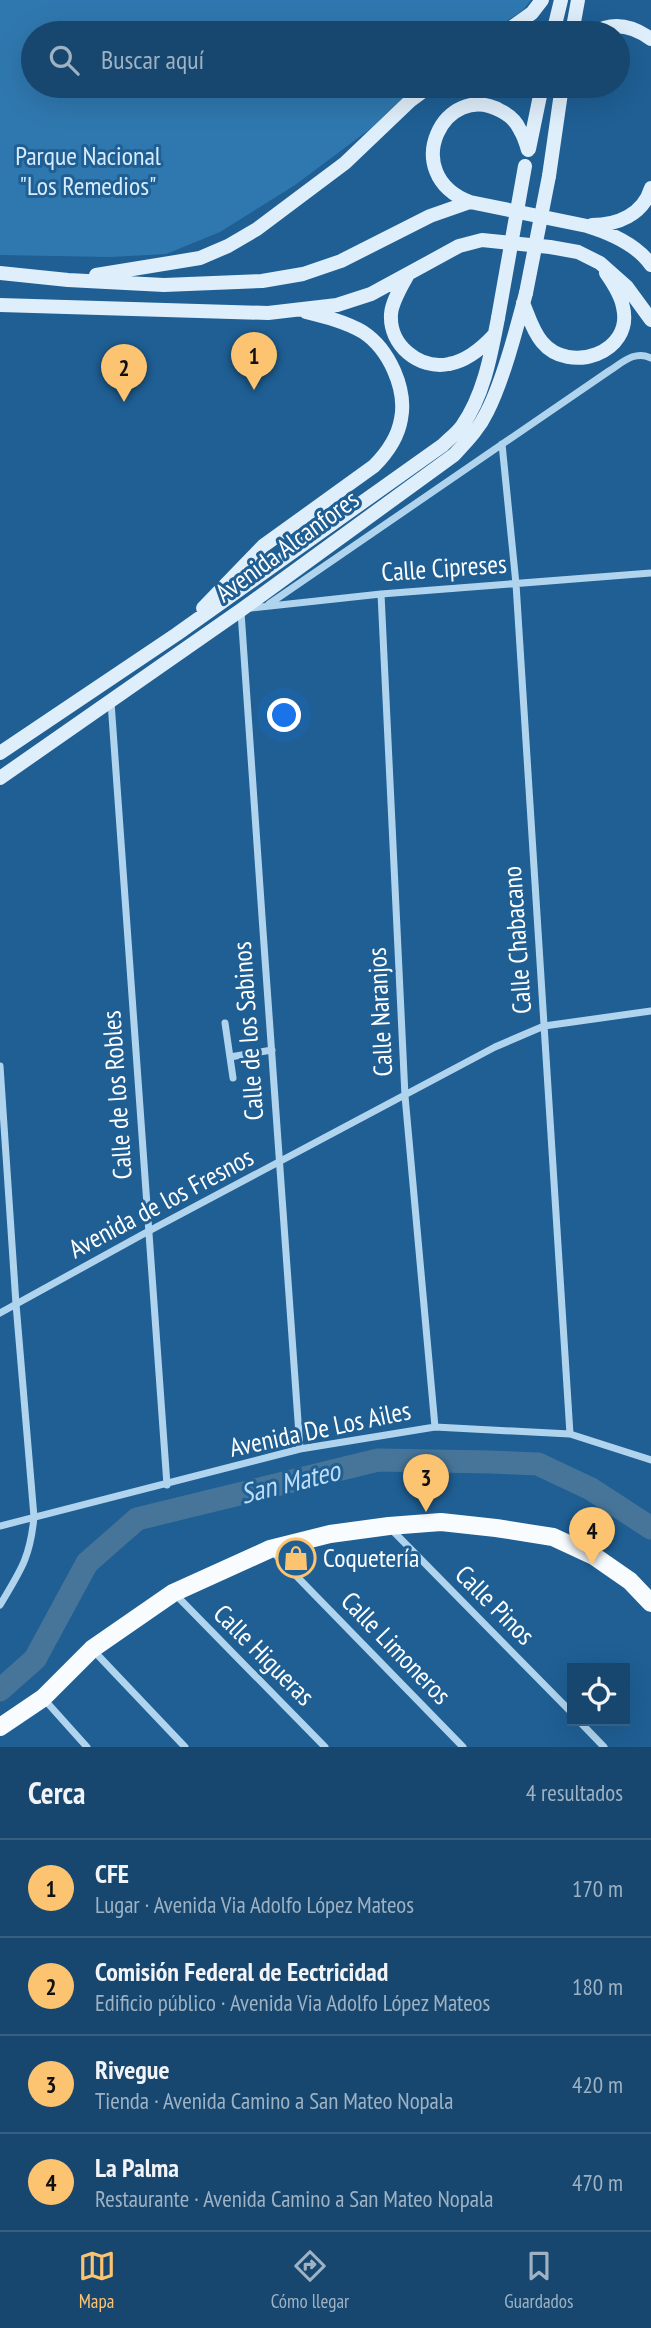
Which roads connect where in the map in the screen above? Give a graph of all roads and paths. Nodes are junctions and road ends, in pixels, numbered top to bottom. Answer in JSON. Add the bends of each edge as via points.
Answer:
{"nodes":[{"id":1,"x":542,"y":0,"type":"edge"},
{"id":2,"x":561,"y":0,"type":"edge"},
{"id":3,"x":579,"y":0,"type":"edge"},
{"id":4,"x":521,"y":21,"type":"edge"},
{"id":5,"x":556,"y":21,"type":"edge"},
{"id":6,"x":575,"y":21,"type":"edge"},
{"id":7,"x":630,"y":28,"type":"edge"},
{"id":8,"x":651,"y":38,"type":"edge"},
{"id":9,"x":414,"y":98,"type":"edge"},
{"id":10,"x":539,"y":98,"type":"edge"},
{"id":11,"x":560,"y":98,"type":"edge"},
{"id":12,"x":528,"y":150,"type":"junction"},
{"id":13,"x":651,"y":188,"type":"edge"},
{"id":14,"x":470,"y":202,"type":"junction"},
{"id":15,"x":587,"y":226,"type":"junction"},
{"id":16,"x":650,"y":262,"type":"edge"},
{"id":17,"x":600,"y":263,"type":"junction"},
{"id":18,"x":0,"y":273,"type":"edge"},
{"id":19,"x":409,"y":273,"type":"junction"},
{"id":20,"x":68,"y":280,"type":"junction"},
{"id":21,"x":524,"y":298,"type":"junction"},
{"id":22,"x":0,"y":305,"type":"edge"},
{"id":23,"x":298,"y":310,"type":"junction"},
{"id":24,"x":651,"y":320,"type":"edge"},
{"id":25,"x":495,"y":334,"type":"junction"},
{"id":26,"x":651,"y":358,"type":"edge"},
{"id":27,"x":502,"y":444,"type":"junction"},
{"id":28,"x":651,"y":573,"type":"edge"},
{"id":29,"x":516,"y":584,"type":"junction"},
{"id":30,"x":381,"y":594,"type":"junction"},
{"id":31,"x":268,"y":604,"type":"junction"},
{"id":32,"x":241,"y":610,"type":"junction"},
{"id":33,"x":177,"y":634,"type":"junction"},
{"id":34,"x":111,"y":702,"type":"junction"},
{"id":35,"x":0,"y":753,"type":"edge"},
{"id":36,"x":0,"y":778,"type":"edge"},
{"id":37,"x":651,"y":1012,"type":"edge"},
{"id":38,"x":225,"y":1023,"type":"dead end"},
{"id":39,"x":544,"y":1026,"type":"junction"},
{"id":40,"x":272,"y":1050,"type":"junction"},
{"id":41,"x":230,"y":1057,"type":"junction"},
{"id":42,"x":0,"y":1066,"type":"edge"},
{"id":43,"x":233,"y":1077,"type":"dead end"},
{"id":44,"x":405,"y":1096,"type":"junction"},
{"id":45,"x":277,"y":1164,"type":"junction"},
{"id":46,"x":147,"y":1232,"type":"junction"},
{"id":47,"x":16,"y":1304,"type":"junction"},
{"id":48,"x":0,"y":1312,"type":"edge"},
{"id":49,"x":435,"y":1427,"type":"junction"},
{"id":50,"x":570,"y":1434,"type":"junction"},
{"id":51,"x":300,"y":1449,"type":"junction"},
{"id":52,"x":651,"y":1460,"type":"edge"},
{"id":53,"x":167,"y":1485,"type":"junction"},
{"id":54,"x":34,"y":1517,"type":"junction"},
{"id":55,"x":388,"y":1526,"type":"junction"},
{"id":56,"x":0,"y":1527,"type":"edge"},
{"id":57,"x":270,"y":1549,"type":"junction"},
{"id":58,"x":173,"y":1593,"type":"junction"},
{"id":59,"x":651,"y":1604,"type":"edge"},
{"id":60,"x":0,"y":1605,"type":"edge"},
{"id":61,"x":92,"y":1649,"type":"junction"},
{"id":62,"x":43,"y":1698,"type":"junction"},
{"id":63,"x":567,"y":1708,"type":"edge"},
{"id":64,"x":584,"y":1726,"type":"edge"},
{"id":65,"x":0,"y":1727,"type":"edge"},
{"id":66,"x":88,"y":1747,"type":"edge"},
{"id":67,"x":186,"y":1747,"type":"edge"},
{"id":68,"x":325,"y":1747,"type":"edge"},
{"id":69,"x":463,"y":1747,"type":"edge"},
{"id":70,"x":604,"y":1747,"type":"edge"}],
"edges":[{"from":1,"to":4,"type":"main road"},
{"from":2,"to":5,"type":"main road"},
{"from":3,"to":6,"type":"main road"},
{"from":7,"to":8,"type":"main road"},
{"from":9,"to":20,"type":"main road","via":[[345,163],[228,246],[200,258]]},
{"from":10,"to":12,"type":"main road","name":"Avenida Alcanfores"},
{"from":11,"to":21,"type":"main road","name":"Avenida Alcanfores","bridge":true},
{"from":12,"to":14,"type":"main road","via":[[520,128],[495,107],[467,106],[452,114],[432,145],[433,162],[441,182]]},
{"from":12,"to":25,"type":"main road","name":"Avenida Alcanfores","bridge":true},
{"from":13,"to":15,"type":"main road","via":[[641,206],[619,222]]},
{"from":14,"to":15,"type":"main road"},
{"from":14,"to":20,"type":"main road","via":[[303,274],[262,281],[164,285]]},
{"from":15,"to":16,"type":"main road","via":[[622,241]]},
{"from":17,"to":19,"type":"main road","via":[[578,252],[482,240],[459,246]]},
{"from":17,"to":21,"type":"main road","via":[[624,307],[624,321],[608,350],[593,357],[555,353],[542,342]]},
{"from":17,"to":24,"type":"main road","via":[[627,287]]},
{"from":18,"to":20,"type":"main road"},
{"from":19,"to":23,"type":"main road","via":[[354,300]]},
{"from":19,"to":25,"type":"main road","via":[[391,313],[399,344],[410,355],[432,364],[451,364]]},
{"from":21,"to":32,"type":"main road","name":"Avenida Alcanfores","via":[[488,411],[474,434],[454,455]]},
{"from":22,"to":23,"type":"main road","via":[[268,313]]},
{"from":23,"to":33,"type":"main road","via":[[342,322],[365,333],[378,346],[399,385],[401,422],[386,454],[374,466],[263,545]]},
{"from":25,"to":33,"type":"main road","name":"Avenida Alcanfores","via":[[475,404],[443,445]]},
{"from":26,"to":27,"type":"street","name":"Avenida Alcanfores","via":[[633,356]]},
{"from":27,"to":29,"type":"street","name":"Calle Chabacano"},
{"from":27,"to":31,"type":"street","name":"Avenida Alcanfores"},
{"from":28,"to":29,"type":"street","name":"Calle Cipreses"},
{"from":29,"to":30,"type":"street","name":"Calle Cipreses"},
{"from":29,"to":39,"type":"street","name":"Calle Chabacano"},
{"from":30,"to":31,"type":"street","name":"Calle Cipreses"},
{"from":30,"to":44,"type":"street","name":"Calle Naranjos"},
{"from":31,"to":32,"type":"street","name":"Calle Cipreses"},
{"from":32,"to":34,"type":"main road","name":"Avenida Alcanfores"},
{"from":32,"to":40,"type":"street","name":"Calle de los Sabinos"},
{"from":33,"to":35,"type":"main road","name":"Avenida Alcanfores"},
{"from":34,"to":36,"type":"main road","name":"Avenida Alcanfores"},
{"from":34,"to":46,"type":"street","name":"Calle de los Robles"},
{"from":37,"to":39,"type":"street","name":"Avenida de los Fresnos"},
{"from":38,"to":41,"type":"street"},
{"from":39,"to":44,"type":"street","name":"Avenida de los Fresnos"},
{"from":39,"to":50,"type":"street","name":"Calle Chabacano"},
{"from":40,"to":41,"type":"street"},
{"from":40,"to":45,"type":"street","name":"Calle de los Sabinos"},
{"from":41,"to":43,"type":"street"},
{"from":42,"to":47,"type":"street"},
{"from":44,"to":45,"type":"street","name":"Avenida de los Fresnos"},
{"from":44,"to":49,"type":"street","name":"Calle Naranjos"},
{"from":45,"to":46,"type":"street","name":"Avenida de los Fresnos"},
{"from":45,"to":51,"type":"street","name":"Calle de los Sabinos"},
{"from":46,"to":47,"type":"street","name":"Avenida de los Fresnos"},
{"from":46,"to":53,"type":"street","name":"Calle de los Robles"},
{"from":47,"to":48,"type":"street","name":"Avenida de los Fresnos"},
{"from":47,"to":54,"type":"street"},
{"from":49,"to":50,"type":"street","name":"Avenida De Los Ailes"},
{"from":49,"to":51,"type":"street","name":"Avenida De Los Ailes"},
{"from":50,"to":52,"type":"street","name":"Avenida De Los Ailes"},
{"from":51,"to":53,"type":"street","name":"Avenida De Los Ailes"},
{"from":53,"to":54,"type":"street","name":"Avenida De Los Ailes"},
{"from":54,"to":56,"type":"street","name":"Avenida De Los Ailes"},
{"from":54,"to":60,"type":"street","via":[[25,1564]]},
{"from":55,"to":57,"type":"main road"},
{"from":55,"to":59,"type":"main road","via":[[441,1522],[553,1538],[594,1556],[630,1581]]},
{"from":55,"to":63,"type":"street","name":"Calle Pinos"},
{"from":57,"to":58,"type":"main road"},
{"from":57,"to":69,"type":"street","name":"Calle Limoneros"},
{"from":58,"to":61,"type":"main road"},
{"from":58,"to":68,"type":"street","name":"Calle Higueras"},
{"from":61,"to":62,"type":"main road"},
{"from":61,"to":67,"type":"street"},
{"from":62,"to":65,"type":"main road"},
{"from":62,"to":66,"type":"street"},
{"from":64,"to":70,"type":"street"}]}
